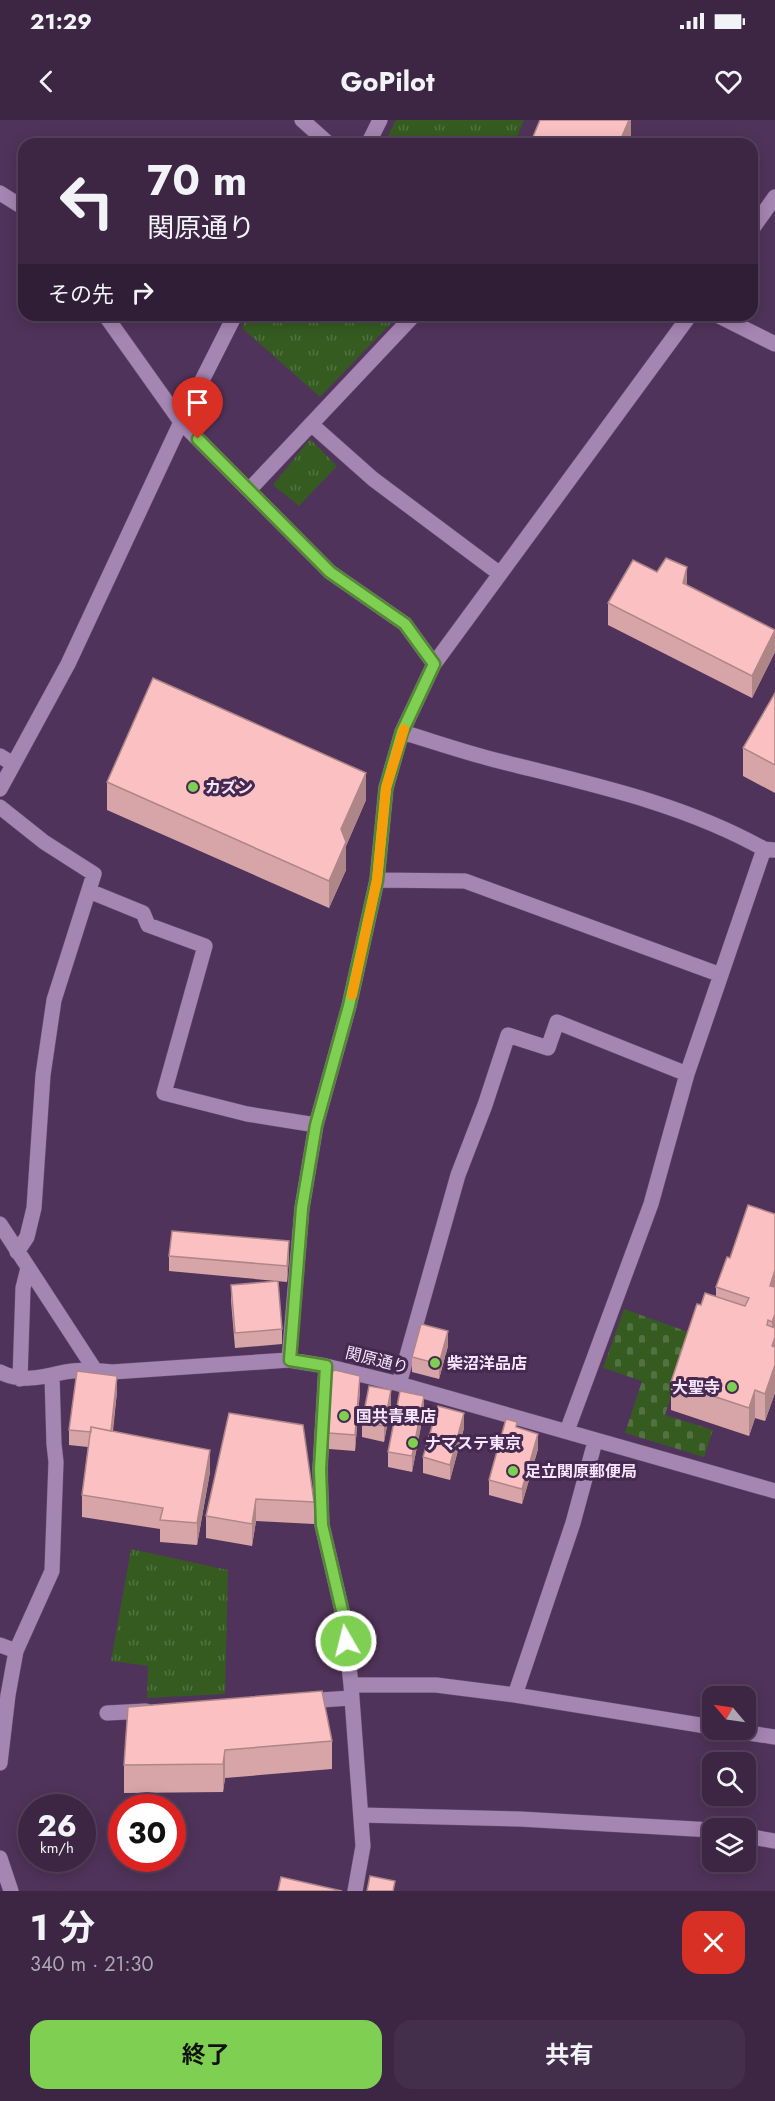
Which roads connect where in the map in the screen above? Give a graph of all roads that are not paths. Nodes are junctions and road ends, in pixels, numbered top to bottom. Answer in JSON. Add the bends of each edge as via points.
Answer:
{"nodes":[{"id":1,"x":302,"y":120,"type":"edge"},
{"id":2,"x":380,"y":120,"type":"edge"},
{"id":3,"x":322,"y":138,"type":"edge"},
{"id":4,"x":371,"y":138,"type":"edge"},
{"id":5,"x":0,"y":193,"type":"edge"},
{"id":6,"x":775,"y":197,"type":"edge"},
{"id":7,"x":18,"y":204,"type":"edge"},
{"id":8,"x":758,"y":221,"type":"edge"},
{"id":9,"x":109,"y":321,"type":"edge"},
{"id":10,"x":232,"y":321,"type":"edge"},
{"id":11,"x":408,"y":321,"type":"edge"},
{"id":12,"x":686,"y":321,"type":"edge"},
{"id":13,"x":729,"y":321,"type":"edge"},
{"id":14,"x":775,"y":344,"type":"edge"},
{"id":15,"x":181,"y":422,"type":"junction"},
{"id":16,"x":311,"y":424,"type":"junction"},
{"id":17,"x":249,"y":490,"type":"junction"},
{"id":18,"x":500,"y":574,"type":"junction"},
{"id":19,"x":434,"y":664,"type":"junction"},
{"id":20,"x":402,"y":732,"type":"junction"},
{"id":21,"x":6,"y":760,"type":"edge"},
{"id":22,"x":0,"y":789,"type":"edge"},
{"id":23,"x":0,"y":807,"type":"edge"},
{"id":24,"x":770,"y":849,"type":"edge"},
{"id":25,"x":377,"y":880,"type":"junction"},
{"id":26,"x":89,"y":891,"type":"junction"},
{"id":27,"x":721,"y":975,"type":"junction"},
{"id":28,"x":687,"y":1074,"type":"junction"},
{"id":29,"x":316,"y":1125,"type":"junction"},
{"id":30,"x":0,"y":1224,"type":"edge"},
{"id":31,"x":17,"y":1252,"type":"junction"},
{"id":32,"x":28,"y":1268,"type":"junction"},
{"id":33,"x":290,"y":1360,"type":"junction"},
{"id":34,"x":326,"y":1366,"type":"junction"},
{"id":35,"x":95,"y":1370,"type":"junction"},
{"id":36,"x":0,"y":1372,"type":"edge"},
{"id":37,"x":52,"y":1376,"type":"junction"},
{"id":38,"x":20,"y":1379,"type":"junction"},
{"id":39,"x":399,"y":1384,"type":"junction"},
{"id":40,"x":567,"y":1431,"type":"junction"},
{"id":41,"x":593,"y":1449,"type":"dead end"},
{"id":42,"x":775,"y":1491,"type":"edge"},
{"id":43,"x":0,"y":1645,"type":"edge"},
{"id":44,"x":16,"y":1651,"type":"junction"},
{"id":45,"x":351,"y":1692,"type":"junction"},
{"id":46,"x":515,"y":1695,"type":"junction"},
{"id":47,"x":293,"y":1701,"type":"edge"},
{"id":48,"x":165,"y":1709,"type":"edge"},
{"id":49,"x":107,"y":1713,"type":"dead end"},
{"id":50,"x":702,"y":1725,"type":"edge"},
{"id":51,"x":756,"y":1734,"type":"edge"},
{"id":52,"x":775,"y":1737,"type":"edge"},
{"id":53,"x":0,"y":1763,"type":"edge"},
{"id":54,"x":361,"y":1815,"type":"junction"},
{"id":55,"x":702,"y":1829,"type":"edge"},
{"id":56,"x":756,"y":1838,"type":"edge"},
{"id":57,"x":775,"y":1841,"type":"edge"},
{"id":58,"x":1,"y":1865,"type":"edge"},
{"id":59,"x":11,"y":1891,"type":"edge"},
{"id":60,"x":355,"y":1891,"type":"edge"}],
"edges":[{"from":1,"to":3,"type":"street"},
{"from":2,"to":4,"type":"street"},
{"from":5,"to":7,"type":"street"},
{"from":6,"to":8,"type":"street"},
{"from":9,"to":15,"type":"street"},
{"from":10,"to":15,"type":"street"},
{"from":11,"to":16,"type":"street"},
{"from":12,"to":18,"type":"street"},
{"from":13,"to":14,"type":"street"},
{"from":15,"to":17,"type":"street"},
{"from":15,"to":21,"type":"street","via":[[68,664]]},
{"from":16,"to":17,"type":"street"},
{"from":16,"to":18,"type":"street","via":[[373,479]]},
{"from":17,"to":19,"type":"street","via":[[330,572],[405,624]]},
{"from":18,"to":19,"type":"street"},
{"from":19,"to":20,"type":"street"},
{"from":20,"to":24,"type":"street","via":[[683,811]]},
{"from":20,"to":25,"type":"street","via":[[386,788]]},
{"from":21,"to":22,"type":"street"},
{"from":23,"to":26,"type":"street","via":[[94,874]]},
{"from":24,"to":27,"type":"street"},
{"from":25,"to":27,"type":"street","via":[[465,881]]},
{"from":25,"to":29,"type":"street","via":[[349,1006]]},
{"from":26,"to":29,"type":"street","via":[[143,913],[148,925],[205,946],[164,1093],[247,1114]]},
{"from":26,"to":31,"type":"street","via":[[54,1000],[43,1075],[34,1208],[27,1237]]},
{"from":27,"to":28,"type":"street"},
{"from":28,"to":39,"type":"street","via":[[557,1022],[548,1048],[507,1035],[458,1175]]},
{"from":28,"to":40,"type":"street","via":[[651,1204]]},
{"from":29,"to":33,"type":"street","via":[[302,1208]]},
{"from":30,"to":31,"type":"street"},
{"from":31,"to":32,"type":"street"},
{"from":32,"to":35,"type":"street"},
{"from":32,"to":38,"type":"street","via":[[23,1288]]},
{"from":33,"to":34,"type":"street","name":"関原通り"},
{"from":33,"to":35,"type":"street","name":"関原通り"},
{"from":34,"to":39,"type":"street","name":"関原通り"},
{"from":34,"to":45,"type":"street","via":[[320,1469],[322,1525],[344,1619]]},
{"from":35,"to":37,"type":"street","name":"関原通り"},
{"from":36,"to":38,"type":"street"},
{"from":37,"to":38,"type":"street","name":"関原通り"},
{"from":37,"to":44,"type":"street","via":[[56,1462],[52,1571]]},
{"from":39,"to":40,"type":"street","name":"関原通り"},
{"from":40,"to":42,"type":"street","name":"関原通り"},
{"from":41,"to":46,"type":"street","via":[[573,1523]]},
{"from":43,"to":44,"type":"street"},
{"from":44,"to":53,"type":"street"},
{"from":45,"to":46,"type":"street","via":[[436,1685]]},
{"from":45,"to":47,"type":"street"},
{"from":45,"to":54,"type":"street"},
{"from":46,"to":50,"type":"street"},
{"from":48,"to":49,"type":"street"},
{"from":51,"to":52,"type":"street"},
{"from":54,"to":55,"type":"street","via":[[531,1819]]},
{"from":54,"to":60,"type":"street","via":[[363,1846]]},
{"from":56,"to":57,"type":"street"},
{"from":58,"to":59,"type":"street"}]}
